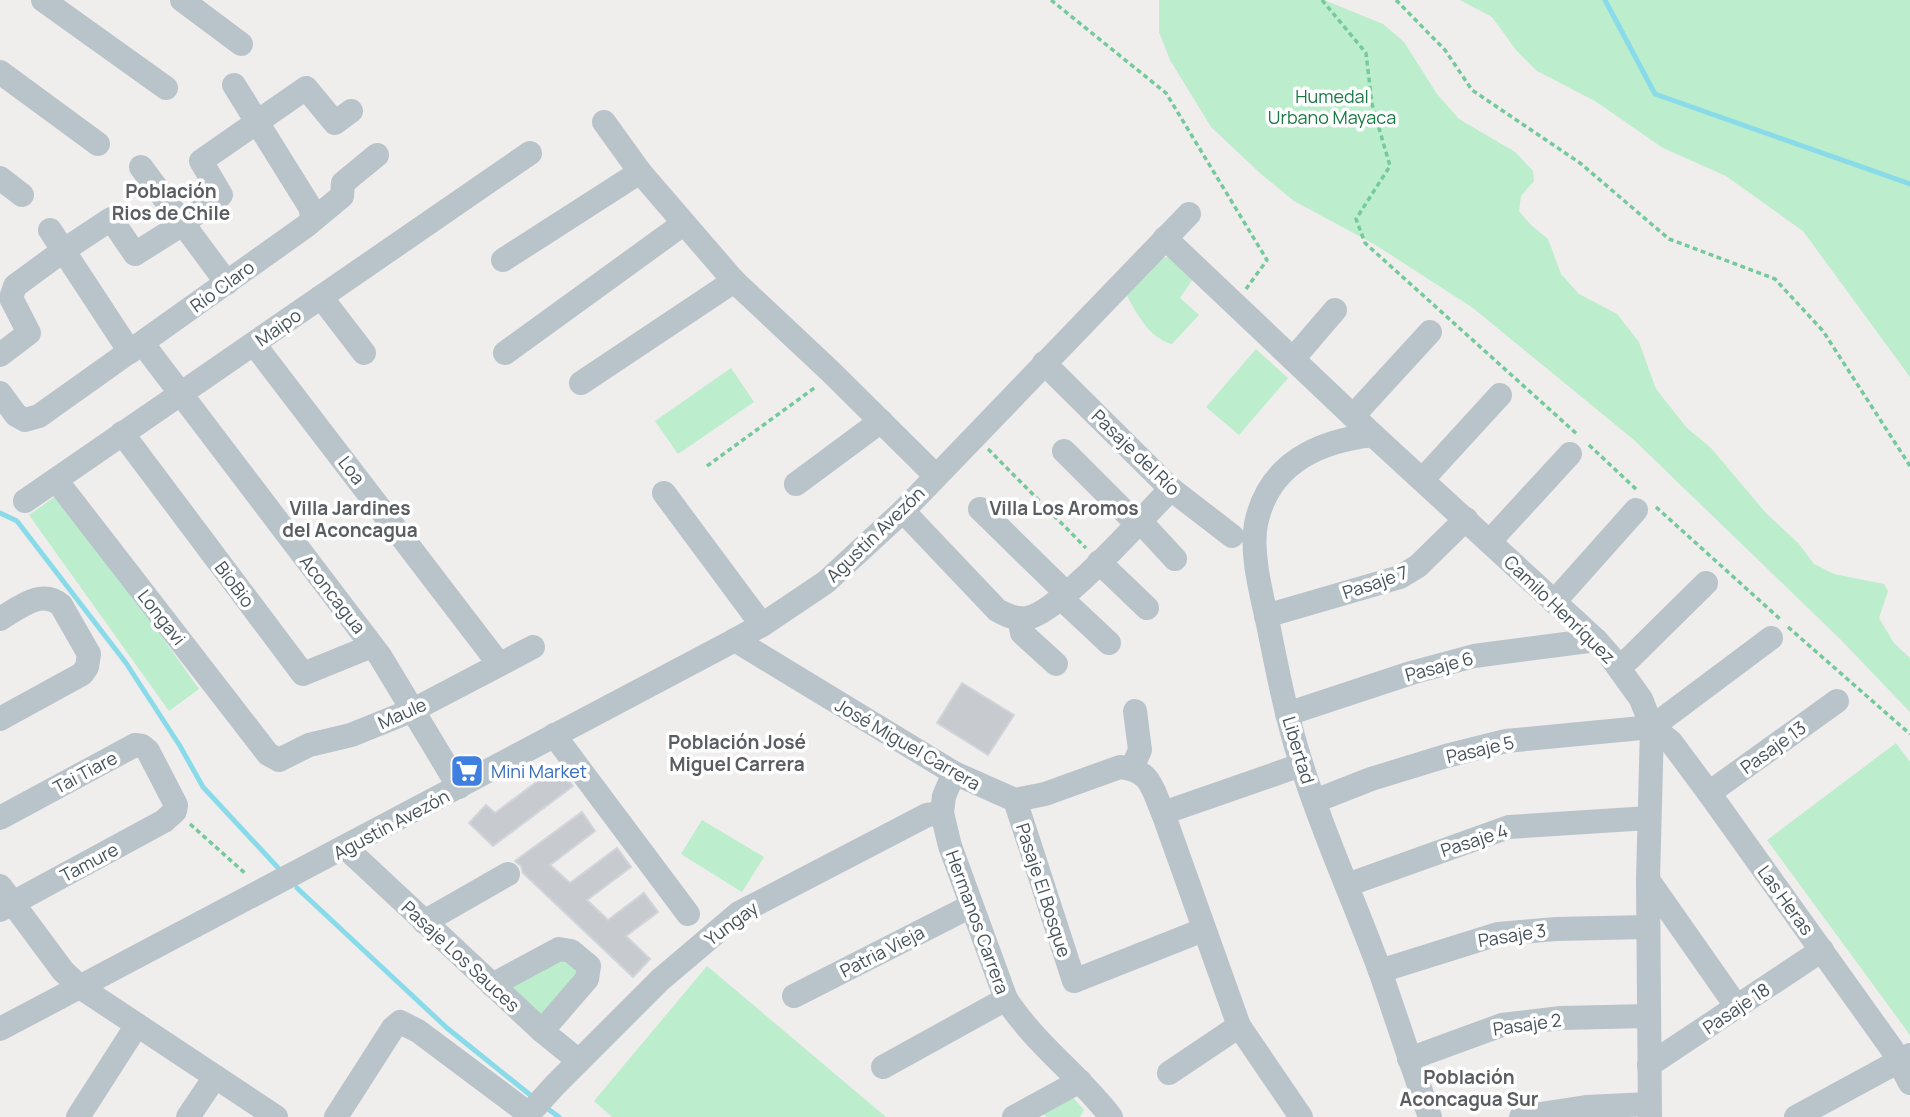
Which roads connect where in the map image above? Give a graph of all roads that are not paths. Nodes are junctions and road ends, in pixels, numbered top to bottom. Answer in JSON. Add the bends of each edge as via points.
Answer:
{"nodes":[{"id":1,"x":43,"y":0,"type":"edge"},
{"id":2,"x":182,"y":0,"type":"edge"},
{"id":3,"x":242,"y":44,"type":"dead end"},
{"id":4,"x":0,"y":72,"type":"edge"},
{"id":5,"x":234,"y":85,"type":"dead end"},
{"id":6,"x":166,"y":88,"type":"dead end"},
{"id":7,"x":351,"y":111,"type":"dead end"},
{"id":8,"x":257,"y":120,"type":"junction"},
{"id":9,"x":604,"y":122,"type":"dead end"},
{"id":10,"x":98,"y":144,"type":"dead end"},
{"id":11,"x":530,"y":153,"type":"dead end"},
{"id":12,"x":377,"y":155,"type":"dead end"},
{"id":13,"x":141,"y":167,"type":"dead end"},
{"id":14,"x":640,"y":172,"type":"junction"},
{"id":15,"x":0,"y":178,"type":"edge"},
{"id":16,"x":22,"y":195,"type":"dead end"},
{"id":17,"x":1189,"y":214,"type":"dead end"},
{"id":18,"x":313,"y":219,"type":"junction"},
{"id":19,"x":684,"y":224,"type":"junction"},
{"id":20,"x":181,"y":225,"type":"junction"},
{"id":21,"x":1165,"y":238,"type":"junction"},
{"id":22,"x":57,"y":240,"type":"junction"},
{"id":23,"x":503,"y":260,"type":"dead end"},
{"id":24,"x":734,"y":281,"type":"junction"},
{"id":25,"x":227,"y":283,"type":"junction"},
{"id":26,"x":321,"y":297,"type":"junction"},
{"id":27,"x":1335,"y":310,"type":"dead end"},
{"id":28,"x":1430,"y":332,"type":"dead end"},
{"id":29,"x":254,"y":344,"type":"junction"},
{"id":30,"x":136,"y":348,"type":"junction"},
{"id":31,"x":364,"y":353,"type":"dead end"},
{"id":32,"x":505,"y":353,"type":"dead end"},
{"id":33,"x":0,"y":355,"type":"edge"},
{"id":34,"x":1293,"y":359,"type":"junction"},
{"id":35,"x":1044,"y":363,"type":"junction"},
{"id":36,"x":581,"y":383,"type":"dead end"},
{"id":37,"x":0,"y":393,"type":"edge"},
{"id":38,"x":179,"y":395,"type":"junction"},
{"id":39,"x":1500,"y":395,"type":"dead end"},
{"id":40,"x":1353,"y":416,"type":"junction"},
{"id":41,"x":881,"y":421,"type":"junction"},
{"id":42,"x":122,"y":433,"type":"junction"},
{"id":43,"x":1373,"y":435,"type":"junction"},
{"id":44,"x":1064,"y":451,"type":"dead end"},
{"id":45,"x":1570,"y":454,"type":"dead end"},
{"id":46,"x":935,"y":475,"type":"junction"},
{"id":47,"x":56,"y":480,"type":"junction"},
{"id":48,"x":1423,"y":480,"type":"junction"},
{"id":49,"x":796,"y":484,"type":"dead end"},
{"id":50,"x":1171,"y":489,"type":"junction"},
{"id":51,"x":664,"y":493,"type":"dead end"},
{"id":52,"x":25,"y":501,"type":"dead end"},
{"id":53,"x":1645,"y":505,"type":"road end"},
{"id":54,"x":980,"y":509,"type":"dead end"},
{"id":55,"x":903,"y":510,"type":"junction"},
{"id":56,"x":1466,"y":519,"type":"junction"},
{"id":57,"x":1138,"y":522,"type":"junction"},
{"id":58,"x":1232,"y":536,"type":"dead end"},
{"id":59,"x":1490,"y":541,"type":"junction"},
{"id":60,"x":1175,"y":559,"type":"dead end"},
{"id":61,"x":1099,"y":562,"type":"junction"},
{"id":62,"x":1706,"y":583,"type":"dead end"},
{"id":63,"x":1064,"y":596,"type":"junction"},
{"id":64,"x":1554,"y":602,"type":"junction"},
{"id":65,"x":1147,"y":608,"type":"dead end"},
{"id":66,"x":1266,"y":617,"type":"junction"},
{"id":67,"x":1019,"y":618,"type":"junction"},
{"id":68,"x":0,"y":619,"type":"edge"},
{"id":69,"x":762,"y":625,"type":"junction"},
{"id":70,"x":1771,"y":638,"type":"dead end"},
{"id":71,"x":735,"y":640,"type":"junction"},
{"id":72,"x":1596,"y":640,"type":"junction"},
{"id":73,"x":1109,"y":643,"type":"dead end"},
{"id":74,"x":372,"y":646,"type":"junction"},
{"id":75,"x":533,"y":647,"type":"dead end"},
{"id":76,"x":499,"y":664,"type":"junction"},
{"id":77,"x":1056,"y":664,"type":"dead end"},
{"id":78,"x":1619,"y":667,"type":"junction"},
{"id":79,"x":1837,"y":701,"type":"dead end"},
{"id":80,"x":413,"y":710,"type":"junction"},
{"id":81,"x":1135,"y":711,"type":"dead end"},
{"id":82,"x":1287,"y":713,"type":"junction"},
{"id":83,"x":0,"y":719,"type":"edge"},
{"id":84,"x":1652,"y":727,"type":"junction"},
{"id":85,"x":554,"y":735,"type":"junction"},
{"id":86,"x":268,"y":754,"type":"joint"},
{"id":87,"x":1301,"y":765,"type":"junction"},
{"id":88,"x":1132,"y":768,"type":"junction"},
{"id":89,"x":954,"y":774,"type":"junction"},
{"id":90,"x":459,"y":787,"type":"junction"},
{"id":91,"x":1709,"y":793,"type":"junction"},
{"id":92,"x":1015,"y":800,"type":"junction"},
{"id":93,"x":1315,"y":801,"type":"junction"},
{"id":94,"x":175,"y":811,"type":"joint"},
{"id":95,"x":942,"y":813,"type":"junction"},
{"id":96,"x":1163,"y":813,"type":"junction"},
{"id":97,"x":0,"y":818,"type":"edge"},
{"id":98,"x":1649,"y":818,"type":"junction"},
{"id":99,"x":346,"y":848,"type":"junction"},
{"id":100,"x":508,"y":874,"type":"dead end"},
{"id":101,"x":1648,"y":880,"type":"junction"},
{"id":102,"x":1347,"y":885,"type":"junction"},
{"id":103,"x":4,"y":900,"type":"edge"},
{"id":104,"x":971,"y":906,"type":"junction"},
{"id":105,"x":688,"y":914,"type":"dead end"},
{"id":106,"x":424,"y":922,"type":"junction"},
{"id":107,"x":1648,"y":928,"type":"junction"},
{"id":108,"x":1203,"y":930,"type":"junction"},
{"id":109,"x":1822,"y":950,"type":"junction"},
{"id":110,"x":1380,"y":971,"type":"junction"},
{"id":111,"x":492,"y":985,"type":"junction"},
{"id":112,"x":80,"y":988,"type":"junction"},
{"id":113,"x":793,"y":996,"type":"dead end"},
{"id":114,"x":1006,"y":999,"type":"junction"},
{"id":115,"x":1737,"y":1007,"type":"junction"},
{"id":116,"x":1649,"y":1016,"type":"junction"},
{"id":117,"x":137,"y":1025,"type":"junction"},
{"id":118,"x":1239,"y":1026,"type":"junction"},
{"id":119,"x":0,"y":1029,"type":"edge"},
{"id":120,"x":542,"y":1031,"type":"junction"},
{"id":121,"x":1409,"y":1059,"type":"junction"},
{"id":122,"x":579,"y":1061,"type":"junction"},
{"id":123,"x":1649,"y":1065,"type":"junction"},
{"id":124,"x":883,"y":1067,"type":"dead end"},
{"id":125,"x":1906,"y":1067,"type":"edge"},
{"id":126,"x":1169,"y":1073,"type":"dead end"},
{"id":127,"x":215,"y":1077,"type":"junction"},
{"id":128,"x":1080,"y":1081,"type":"junction"},
{"id":129,"x":1649,"y":1111,"type":"edge"},
{"id":130,"x":1103,"y":1113,"type":"edge"},
{"id":131,"x":527,"y":1115,"type":"edge"},
{"id":132,"x":78,"y":1117,"type":"edge"},
{"id":133,"x":188,"y":1117,"type":"edge"},
{"id":134,"x":276,"y":1117,"type":"edge"},
{"id":135,"x":336,"y":1117,"type":"edge"},
{"id":136,"x":1014,"y":1117,"type":"edge"},
{"id":137,"x":1301,"y":1117,"type":"edge"},
{"id":138,"x":1430,"y":1117,"type":"edge"},
{"id":139,"x":1521,"y":1117,"type":"edge"},
{"id":140,"x":1796,"y":1117,"type":"edge"}],
"edges":[{"from":1,"to":6,"type":"street"},
{"from":2,"to":3,"type":"street"},
{"from":4,"to":10,"type":"street"},
{"from":5,"to":8,"type":"street"},
{"from":7,"to":8,"type":"street","via":[[335,123],[306,88]]},
{"from":8,"to":18,"type":"street"},
{"from":8,"to":20,"type":"street","via":[[201,161],[221,195]]},
{"from":9,"to":14,"type":"street","name":"Agustín Avezón"},
{"from":11,"to":26,"type":"street","name":"Maipo"},
{"from":12,"to":18,"type":"street","name":"Río Claro","via":[[343,183],[342,196]]},
{"from":13,"to":20,"type":"street"},
{"from":14,"to":19,"type":"street","name":"Agustín Avezón"},
{"from":14,"to":23,"type":"street"},
{"from":15,"to":16,"type":"street"},
{"from":17,"to":21,"type":"street","name":"Agustín Avezón"},
{"from":18,"to":25,"type":"street","name":"Río Claro"},
{"from":19,"to":24,"type":"street","name":"Agustín Avezón"},
{"from":19,"to":32,"type":"street"},
{"from":20,"to":22,"type":"street","via":[[135,254],[111,219]]},
{"from":20,"to":25,"type":"street"},
{"from":21,"to":34,"type":"street","name":"Camilo Henríquez"},
{"from":21,"to":35,"type":"street","name":"Agustín Avezón"},
{"from":22,"to":30,"type":"street","name":"Aconcagua"},
{"from":22,"to":33,"type":"street","via":[[15,286],[11,298],[29,333]]},
{"from":24,"to":36,"type":"street"},
{"from":24,"to":41,"type":"street","name":"Agustín Avezón"},
{"from":25,"to":30,"type":"street","name":"Río Claro"},
{"from":26,"to":29,"type":"street","name":"Maipo"},
{"from":26,"to":31,"type":"street"},
{"from":27,"to":34,"type":"street"},
{"from":28,"to":40,"type":"street"},
{"from":29,"to":38,"type":"street","name":"Maipo"},
{"from":29,"to":76,"type":"street","name":"Loa"},
{"from":30,"to":37,"type":"street","name":"Río Claro","via":[[33,418],[16,415]]},
{"from":30,"to":38,"type":"street","name":"Aconcagua"},
{"from":34,"to":40,"type":"street","name":"Camilo Henríquez"},
{"from":35,"to":46,"type":"street","name":"Agustín Avezón"},
{"from":35,"to":50,"type":"street","name":"Pasaje del Río"},
{"from":38,"to":42,"type":"street","name":"Maipo"},
{"from":38,"to":74,"type":"street","name":"Aconcagua"},
{"from":39,"to":48,"type":"street"},
{"from":40,"to":43,"type":"street","name":"Camilo Henríquez"},
{"from":41,"to":46,"type":"street","name":"Agustín Avezón"},
{"from":41,"to":49,"type":"street"},
{"from":42,"to":47,"type":"street","name":"Maipo"},
{"from":42,"to":74,"type":"street","name":"BioBio","via":[[303,674]]},
{"from":43,"to":48,"type":"street","name":"Camilo Henríquez"},
{"from":43,"to":66,"type":"street","name":"Libertad","via":[[1324,445],[1294,461],[1269,490],[1256,526]]},
{"from":44,"to":57,"type":"street"},
{"from":45,"to":59,"type":"street"},
{"from":46,"to":55,"type":"street","name":"Agustín Avezón"},
{"from":47,"to":52,"type":"street","name":"Maipo"},
{"from":47,"to":86,"type":"street","name":"Longavi"},
{"from":48,"to":56,"type":"street","name":"Camilo Henríquez"},
{"from":50,"to":57,"type":"street"},
{"from":50,"to":58,"type":"street","name":"Pasaje del Río"},
{"from":51,"to":69,"type":"street"},
{"from":53,"to":64,"type":"street"},
{"from":54,"to":63,"type":"street"},
{"from":55,"to":67,"type":"street","via":[[997,610]]},
{"from":55,"to":69,"type":"street","name":"Agustín Avezón","via":[[826,582]]},
{"from":56,"to":59,"type":"street","name":"Camilo Henríquez"},
{"from":56,"to":66,"type":"street","name":"Pasaje 7","via":[[1418,566],[1400,577]]},
{"from":57,"to":60,"type":"street"},
{"from":57,"to":61,"type":"street"},
{"from":59,"to":64,"type":"street","name":"Camilo Henríquez"},
{"from":61,"to":63,"type":"street"},
{"from":61,"to":65,"type":"street"},
{"from":62,"to":78,"type":"street"},
{"from":63,"to":67,"type":"street","via":[[1041,614]]},
{"from":63,"to":73,"type":"street"},
{"from":64,"to":72,"type":"street","name":"Camilo Henríquez"},
{"from":66,"to":82,"type":"street","name":"Libertad"},
{"from":67,"to":77,"type":"street","via":[[1022,633]]},
{"from":68,"to":83,"type":"street","via":[[39,597],[49,597],[61,605],[89,654],[82,674]]},
{"from":69,"to":71,"type":"street","name":"Agustín Avezón"},
{"from":70,"to":84,"type":"street"},
{"from":71,"to":85,"type":"street","name":"Agustín Avezón"},
{"from":71,"to":89,"type":"street","name":"José Miguel Carrera"},
{"from":72,"to":78,"type":"street","name":"Camilo Henríquez"},
{"from":72,"to":82,"type":"street","name":"Pasaje 6","via":[[1474,656]]},
{"from":74,"to":80,"type":"street","name":"Aconcagua"},
{"from":75,"to":76,"type":"street","name":"Maule"},
{"from":76,"to":80,"type":"street","name":"Maule"},
{"from":78,"to":84,"type":"street","name":"Camilo Henríquez","via":[[1641,699]]},
{"from":79,"to":91,"type":"street","name":"Pasaje 13"},
{"from":80,"to":86,"type":"street","name":"Maule","via":[[351,735],[309,745],[279,760]]},
{"from":80,"to":90,"type":"street","name":"Aconcagua"},
{"from":81,"to":88,"type":"street","via":[[1140,750]]},
{"from":82,"to":87,"type":"street","name":"Libertad"},
{"from":84,"to":91,"type":"street","name":"Las Heras","via":[[1671,742]]},
{"from":84,"to":93,"type":"street","name":"Pasaje 5","via":[[1506,741],[1384,775]]},
{"from":84,"to":98,"type":"street","name":"Camilo Henríquez"},
{"from":85,"to":90,"type":"street","name":"Agustín Avezón"},
{"from":85,"to":105,"type":"street"},
{"from":87,"to":93,"type":"street","name":"Libertad"},
{"from":87,"to":96,"type":"street"},
{"from":88,"to":92,"type":"street"},
{"from":88,"to":96,"type":"street","via":[[1149,780]]},
{"from":89,"to":92,"type":"street","name":"José Miguel Carrera"},
{"from":89,"to":95,"type":"street","name":"Hermanos Carrera"},
{"from":90,"to":99,"type":"street","name":"Agustín Avezón"},
{"from":91,"to":109,"type":"street","name":"Las Heras"},
{"from":92,"to":108,"type":"street","name":"Pasaje El Bosque","via":[[1074,981]]},
{"from":93,"to":102,"type":"street","name":"Libertad"},
{"from":94,"to":97,"type":"street","name":"Tai Tiare","via":[[175,801],[148,751],[139,745]]},
{"from":94,"to":103,"type":"street","name":"Tamure","via":[[164,821]]},
{"from":95,"to":104,"type":"street","name":"Hermanos Carrera"},
{"from":95,"to":122,"type":"street","name":"Yungay","via":[[927,815],[740,913],[660,980]]},
{"from":96,"to":108,"type":"street"},
{"from":98,"to":101,"type":"street","name":"Camilo Henríquez"},
{"from":98,"to":102,"type":"street","name":"Pasaje 4","via":[[1509,827]]},
{"from":99,"to":106,"type":"street","name":"Pasaje Los Sauces"},
{"from":99,"to":112,"type":"street","name":"Agustín Avezón"},
{"from":100,"to":106,"type":"street"},
{"from":101,"to":107,"type":"street","name":"Camilo Henríquez"},
{"from":101,"to":115,"type":"street"},
{"from":102,"to":110,"type":"street","name":"Libertad"},
{"from":103,"to":112,"type":"street"},
{"from":104,"to":113,"type":"street","name":"Patria Vieja"},
{"from":104,"to":114,"type":"street","name":"Hermanos Carrera"},
{"from":106,"to":111,"type":"street","name":"Pasaje Los Sauces"},
{"from":107,"to":110,"type":"street","name":"Pasaje 3","via":[[1498,934]]},
{"from":107,"to":116,"type":"street","name":"Camilo Henríquez"},
{"from":108,"to":118,"type":"street"},
{"from":109,"to":115,"type":"street","name":"Pasaje 18"},
{"from":109,"to":125,"type":"street","name":"Las Heras"},
{"from":110,"to":121,"type":"street","name":"Libertad"},
{"from":111,"to":120,"type":"street","name":"Pasaje Los Sauces"},
{"from":111,"to":120,"type":"street","via":[[559,949],[568,949],[589,966],[587,979]]},
{"from":112,"to":117,"type":"street"},
{"from":112,"to":119,"type":"street","name":"Agustín Avezón"},
{"from":114,"to":124,"type":"street"},
{"from":114,"to":128,"type":"street","name":"Hermanos Carrera"},
{"from":115,"to":123,"type":"street","name":"Pasaje 18"},
{"from":116,"to":121,"type":"street","name":"Pasaje 2","via":[[1502,1025]]},
{"from":116,"to":123,"type":"street","name":"Camilo Henríquez"},
{"from":117,"to":127,"type":"street"},
{"from":117,"to":132,"type":"street"},
{"from":118,"to":126,"type":"street"},
{"from":118,"to":137,"type":"street"},
{"from":120,"to":122,"type":"street","name":"Pasaje Los Sauces"},
{"from":121,"to":138,"type":"street","name":"Libertad"},
{"from":122,"to":131,"type":"street","name":"Yungay"},
{"from":123,"to":129,"type":"street","name":"Camilo Henríquez"},
{"from":125,"to":140,"type":"street"},
{"from":127,"to":133,"type":"street"},
{"from":127,"to":134,"type":"street"},
{"from":128,"to":130,"type":"street","name":"Hermanos Carrera"},
{"from":128,"to":136,"type":"street"},
{"from":129,"to":139,"type":"street","via":[[1587,1107]]},
{"from":131,"to":135,"type":"street","via":[[400,1022]]}]}
